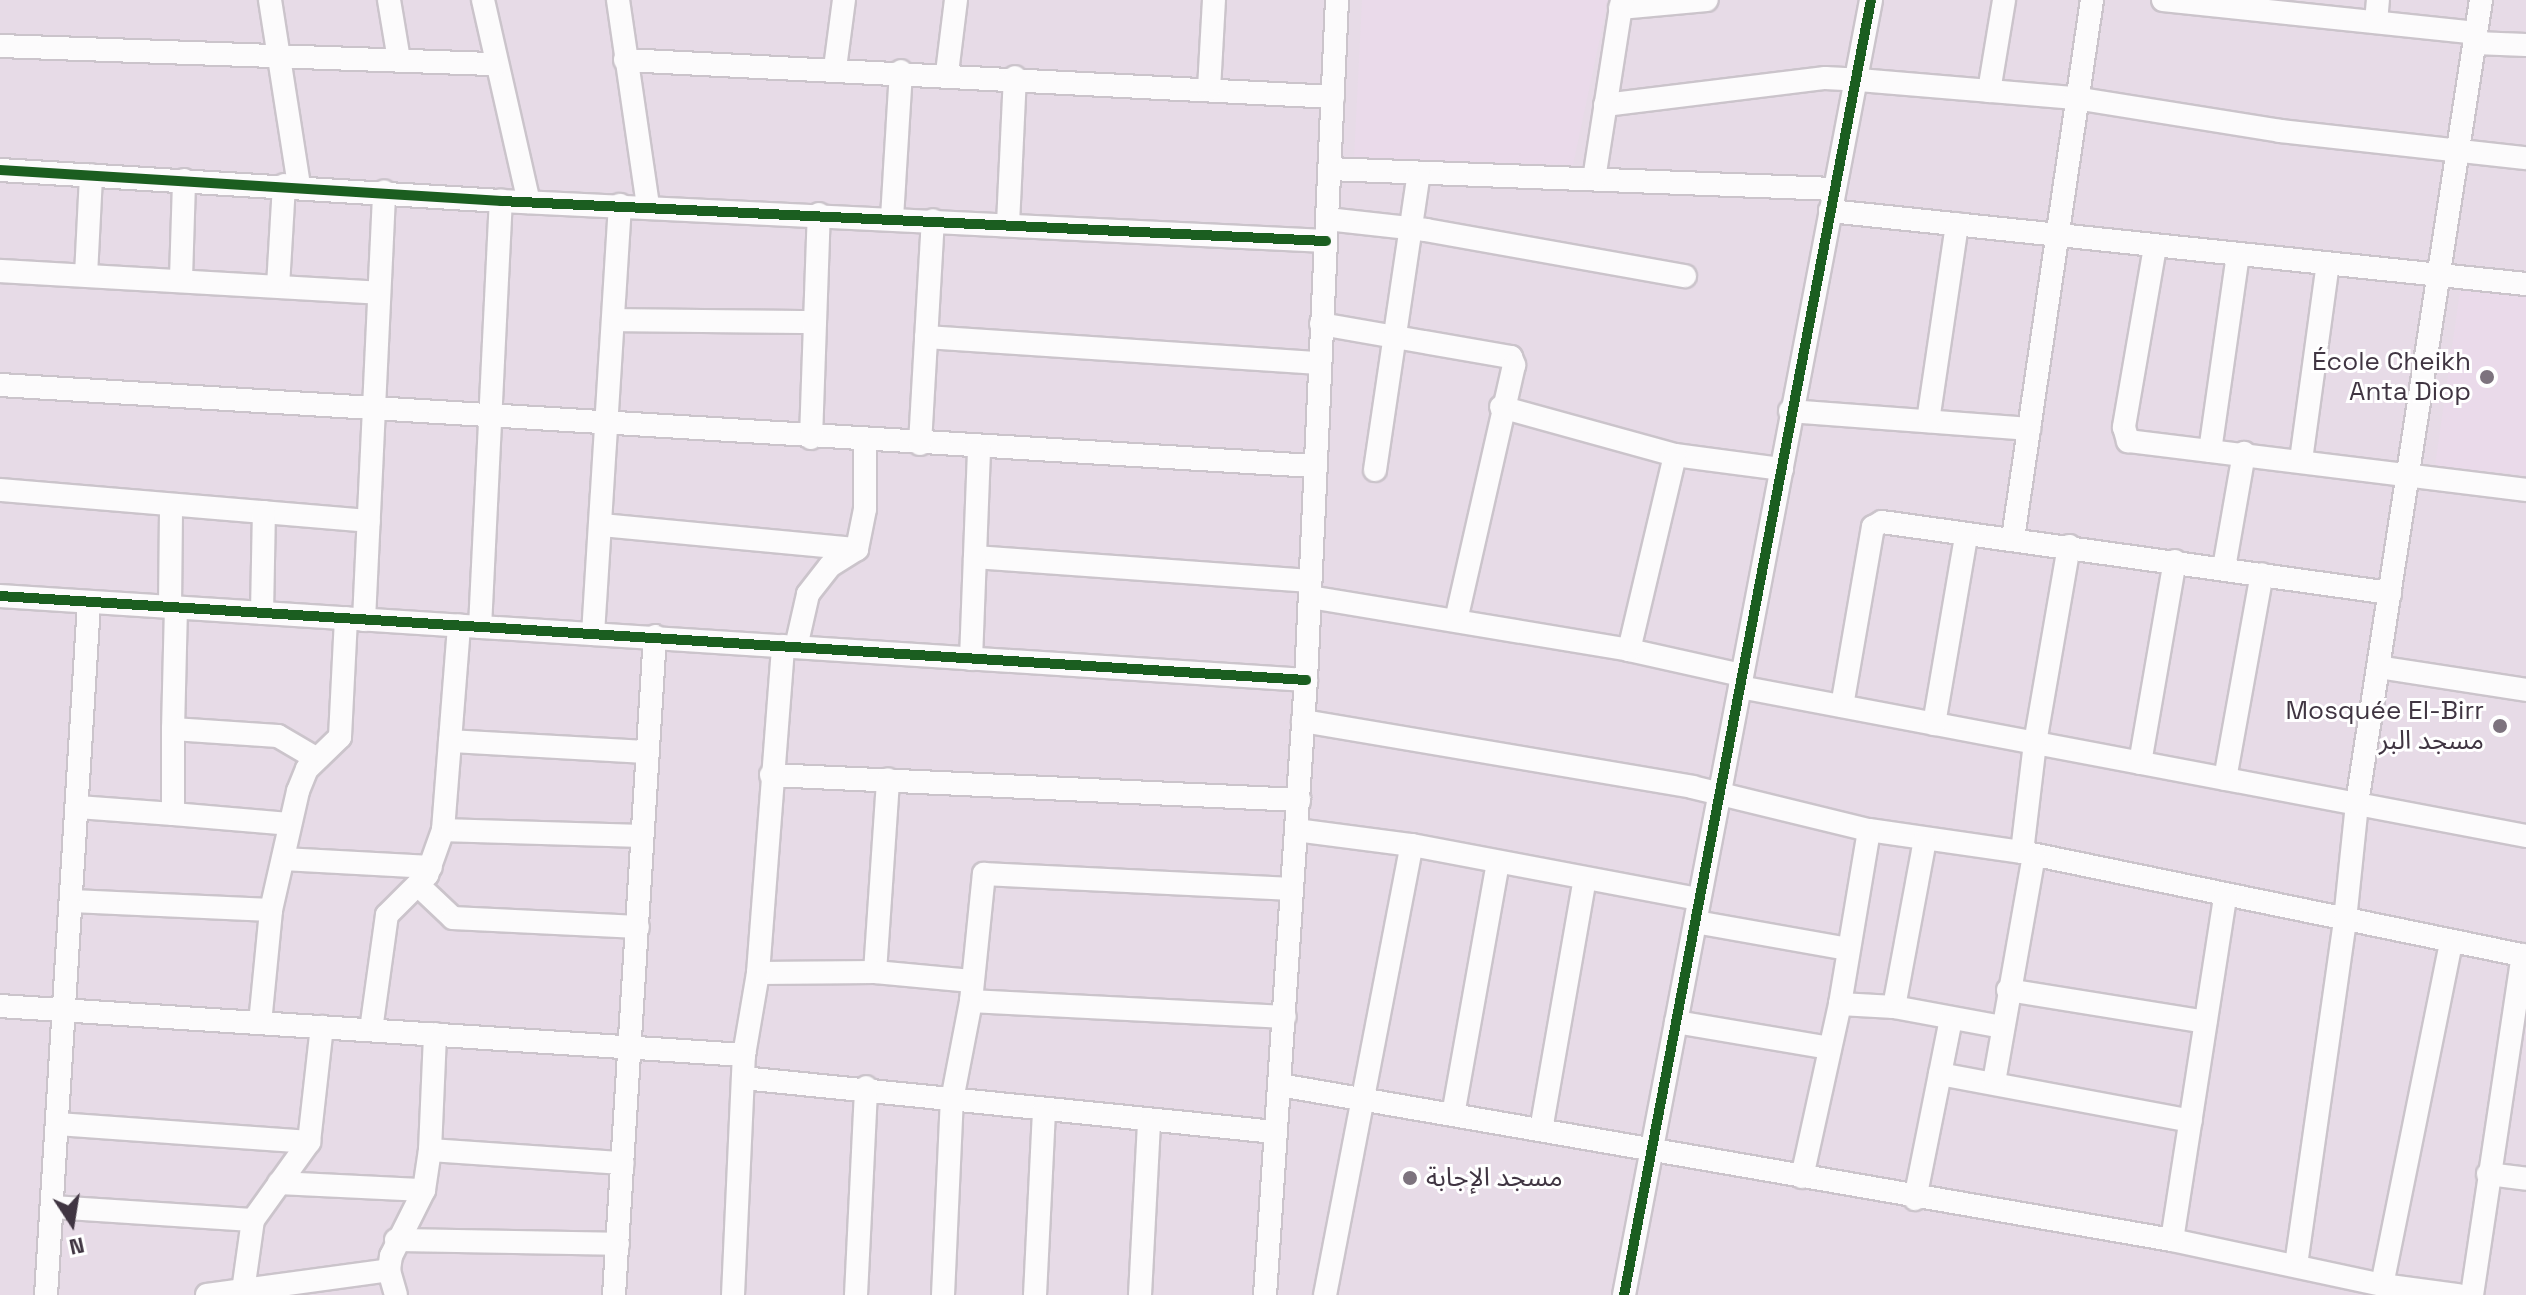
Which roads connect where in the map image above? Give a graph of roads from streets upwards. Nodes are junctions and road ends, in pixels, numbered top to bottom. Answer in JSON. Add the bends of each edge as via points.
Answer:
{"nodes":[{"id":1,"x":270,"y":0,"type":"edge"},
{"id":2,"x":389,"y":0,"type":"edge"},
{"id":3,"x":483,"y":0,"type":"edge"},
{"id":4,"x":618,"y":0,"type":"edge"},
{"id":5,"x":844,"y":0,"type":"edge"},
{"id":6,"x":956,"y":0,"type":"edge"},
{"id":7,"x":1214,"y":0,"type":"edge"},
{"id":8,"x":1337,"y":0,"type":"edge"},
{"id":9,"x":1707,"y":0,"type":"edge"},
{"id":10,"x":1871,"y":0,"type":"edge"},
{"id":11,"x":2004,"y":0,"type":"edge"},
{"id":12,"x":2092,"y":0,"type":"edge"},
{"id":13,"x":2163,"y":0,"type":"edge"},
{"id":14,"x":2481,"y":0,"type":"edge"},
{"id":15,"x":2195,"y":2,"type":"edge"},
{"id":16,"x":1621,"y":4,"type":"edge"},
{"id":17,"x":2284,"y":6,"type":"edge"},
{"id":18,"x":2377,"y":11,"type":"edge"},
{"id":19,"x":2475,"y":38,"type":"junction"},
{"id":20,"x":2526,"y":45,"type":"edge"},
{"id":21,"x":0,"y":46,"type":"edge"},
{"id":22,"x":279,"y":55,"type":"junction"},
{"id":23,"x":399,"y":60,"type":"junction"},
{"id":24,"x":625,"y":60,"type":"junction"},
{"id":25,"x":496,"y":64,"type":"junction"},
{"id":26,"x":835,"y":68,"type":"junction"},
{"id":27,"x":901,"y":71,"type":"junction"},
{"id":28,"x":947,"y":73,"type":"junction"},
{"id":29,"x":1015,"y":77,"type":"junction"},
{"id":30,"x":1859,"y":80,"type":"junction"},
{"id":31,"x":1209,"y":89,"type":"junction"},
{"id":32,"x":1989,"y":91,"type":"junction"},
{"id":33,"x":1333,"y":97,"type":"junction"},
{"id":34,"x":2075,"y":98,"type":"junction"},
{"id":35,"x":1605,"y":105,"type":"junction"},
{"id":36,"x":2459,"y":149,"type":"junction"},
{"id":37,"x":2526,"y":158,"type":"edge"},
{"id":38,"x":1329,"y":169,"type":"junction"},
{"id":39,"x":0,"y":170,"type":"edge"},
{"id":40,"x":1419,"y":173,"type":"junction"},
{"id":41,"x":91,"y":175,"type":"junction"},
{"id":42,"x":1594,"y":179,"type":"junction"},
{"id":43,"x":184,"y":180,"type":"junction"},
{"id":44,"x":292,"y":186,"type":"junction"},
{"id":45,"x":384,"y":191,"type":"junction"},
{"id":46,"x":1832,"y":200,"type":"junction"},
{"id":47,"x":501,"y":201,"type":"junction"},
{"id":48,"x":529,"y":202,"type":"junction"},
{"id":49,"x":620,"y":205,"type":"junction"},
{"id":50,"x":648,"y":206,"type":"junction"},
{"id":51,"x":819,"y":214,"type":"junction"},
{"id":52,"x":892,"y":218,"type":"junction"},
{"id":53,"x":933,"y":220,"type":"junction"},
{"id":54,"x":1008,"y":224,"type":"junction"},
{"id":55,"x":1957,"y":224,"type":"junction"},
{"id":56,"x":1411,"y":228,"type":"junction"},
{"id":57,"x":1326,"y":230,"type":"junction"},
{"id":58,"x":2056,"y":235,"type":"junction"},
{"id":59,"x":2155,"y":247,"type":"junction"},
{"id":60,"x":2238,"y":255,"type":"junction"},
{"id":61,"x":2328,"y":264,"type":"junction"},
{"id":62,"x":0,"y":271,"type":"edge"},
{"id":63,"x":86,"y":275,"type":"junction"},
{"id":64,"x":1685,"y":276,"type":"dead end"},
{"id":65,"x":2440,"y":276,"type":"junction"},
{"id":66,"x":181,"y":278,"type":"junction"},
{"id":67,"x":2526,"y":284,"type":"edge"},
{"id":68,"x":278,"y":286,"type":"junction"},
{"id":69,"x":376,"y":293,"type":"junction"},
{"id":70,"x":616,"y":320,"type":"junction"},
{"id":71,"x":814,"y":322,"type":"junction"},
{"id":72,"x":1321,"y":324,"type":"junction"},
{"id":73,"x":1393,"y":335,"type":"junction"},
{"id":74,"x":926,"y":337,"type":"junction"},
{"id":75,"x":1319,"y":363,"type":"junction"},
{"id":76,"x":0,"y":385,"type":"edge"},
{"id":77,"x":1501,"y":407,"type":"junction"},
{"id":78,"x":372,"y":408,"type":"junction"},
{"id":79,"x":1790,"y":411,"type":"junction"},
{"id":80,"x":492,"y":417,"type":"junction"},
{"id":81,"x":610,"y":421,"type":"junction"},
{"id":82,"x":1928,"y":421,"type":"junction"},
{"id":83,"x":2029,"y":429,"type":"junction"},
{"id":84,"x":811,"y":438,"type":"junction"},
{"id":85,"x":865,"y":441,"type":"junction"},
{"id":86,"x":920,"y":444,"type":"junction"},
{"id":87,"x":979,"y":448,"type":"junction"},
{"id":88,"x":2210,"y":451,"type":"junction"},
{"id":89,"x":2244,"y":453,"type":"junction"},
{"id":90,"x":1675,"y":455,"type":"junction"},
{"id":91,"x":2301,"y":460,"type":"junction"},
{"id":92,"x":1313,"y":466,"type":"junction"},
{"id":93,"x":1782,"y":469,"type":"junction"},
{"id":94,"x":1375,"y":470,"type":"dead end"},
{"id":95,"x":2408,"y":474,"type":"junction"},
{"id":96,"x":0,"y":490,"type":"edge"},
{"id":97,"x":2526,"y":490,"type":"edge"},
{"id":98,"x":171,"y":505,"type":"junction"},
{"id":99,"x":264,"y":512,"type":"junction"},
{"id":100,"x":369,"y":521,"type":"junction"},
{"id":101,"x":602,"y":525,"type":"junction"},
{"id":102,"x":1966,"y":536,"type":"junction"},
{"id":103,"x":2013,"y":538,"type":"junction"},
{"id":104,"x":2069,"y":546,"type":"junction"},
{"id":105,"x":857,"y":549,"type":"junction"},
{"id":106,"x":975,"y":557,"type":"junction"},
{"id":107,"x":2175,"y":561,"type":"junction"},
{"id":108,"x":2224,"y":568,"type":"junction"},
{"id":109,"x":2262,"y":574,"type":"junction"},
{"id":110,"x":1310,"y":589,"type":"junction"},
{"id":111,"x":2390,"y":593,"type":"junction"},
{"id":112,"x":0,"y":596,"type":"edge"},
{"id":113,"x":89,"y":603,"type":"junction"},
{"id":114,"x":173,"y":607,"type":"junction"},
{"id":115,"x":262,"y":613,"type":"junction"},
{"id":116,"x":355,"y":619,"type":"junction"},
{"id":117,"x":1456,"y":621,"type":"junction"},
{"id":118,"x":470,"y":626,"type":"junction"},
{"id":119,"x":593,"y":634,"type":"junction"},
{"id":120,"x":655,"y":636,"type":"junction"},
{"id":121,"x":789,"y":647,"type":"junction"},
{"id":122,"x":1629,"y":650,"type":"junction"},
{"id":123,"x":971,"y":659,"type":"junction"},
{"id":124,"x":2378,"y":667,"type":"junction"},
{"id":125,"x":1306,"y":680,"type":"junction"},
{"id":126,"x":1740,"y":681,"type":"junction"},
{"id":127,"x":2526,"y":690,"type":"edge"},
{"id":128,"x":1842,"y":706,"type":"junction"},
{"id":129,"x":1303,"y":721,"type":"junction"},
{"id":130,"x":1934,"y":724,"type":"junction"},
{"id":131,"x":173,"y":729,"type":"junction"},
{"id":132,"x":450,"y":741,"type":"junction"},
{"id":133,"x":2035,"y":743,"type":"junction"},
{"id":134,"x":644,"y":752,"type":"junction"},
{"id":135,"x":317,"y":759,"type":"junction"},
{"id":136,"x":2140,"y":763,"type":"junction"},
{"id":137,"x":771,"y":775,"type":"junction"},
{"id":138,"x":888,"y":779,"type":"junction"},
{"id":139,"x":2225,"y":779,"type":"junction"},
{"id":140,"x":1720,"y":794,"type":"junction"},
{"id":141,"x":1299,"y":800,"type":"junction"},
{"id":142,"x":2357,"y":803,"type":"junction"},
{"id":143,"x":78,"y":807,"type":"junction"},
{"id":144,"x":173,"y":814,"type":"junction"},
{"id":145,"x":289,"y":824,"type":"junction"},
{"id":146,"x":443,"y":830,"type":"junction"},
{"id":147,"x":1296,"y":830,"type":"junction"},
{"id":148,"x":1869,"y":830,"type":"junction"},
{"id":149,"x":640,"y":836,"type":"junction"},
{"id":150,"x":2526,"y":836,"type":"edge"},
{"id":151,"x":1925,"y":840,"type":"junction"},
{"id":152,"x":1412,"y":845,"type":"junction"},
{"id":153,"x":2028,"y":854,"type":"junction"},
{"id":154,"x":283,"y":859,"type":"junction"},
{"id":155,"x":1498,"y":862,"type":"junction"},
{"id":156,"x":424,"y":876,"type":"junction"},
{"id":157,"x":1585,"y":879,"type":"junction"},
{"id":158,"x":1292,"y":889,"type":"junction"},
{"id":159,"x":2225,"y":896,"type":"junction"},
{"id":160,"x":1698,"y":899,"type":"junction"},
{"id":161,"x":72,"y":901,"type":"junction"},
{"id":162,"x":271,"y":910,"type":"junction"},
{"id":163,"x":2345,"y":920,"type":"junction"},
{"id":164,"x":1696,"y":922,"type":"junction"},
{"id":165,"x":638,"y":927,"type":"junction"},
{"id":166,"x":2451,"y":944,"type":"junction"},
{"id":167,"x":1848,"y":949,"type":"junction"},
{"id":168,"x":2524,"y":956,"type":"edge"},
{"id":169,"x":875,"y":972,"type":"junction"},
{"id":170,"x":758,"y":973,"type":"junction"},
{"id":171,"x":2008,"y":990,"type":"junction"},
{"id":172,"x":971,"y":991,"type":"junction"},
{"id":173,"x":1840,"y":1004,"type":"junction"},
{"id":174,"x":0,"y":1006,"type":"edge"},
{"id":175,"x":1894,"y":1007,"type":"junction"},
{"id":176,"x":65,"y":1010,"type":"junction"},
{"id":177,"x":1285,"y":1017,"type":"junction"},
{"id":178,"x":1951,"y":1019,"type":"junction"},
{"id":179,"x":1676,"y":1022,"type":"junction"},
{"id":180,"x":2205,"y":1022,"type":"junction"},
{"id":181,"x":260,"y":1023,"type":"junction"},
{"id":182,"x":322,"y":1027,"type":"junction"},
{"id":183,"x":2002,"y":1027,"type":"junction"},
{"id":184,"x":371,"y":1030,"type":"junction"},
{"id":185,"x":2518,"y":1031,"type":"edge"},
{"id":186,"x":435,"y":1034,"type":"junction"},
{"id":187,"x":631,"y":1046,"type":"junction"},
{"id":188,"x":1830,"y":1048,"type":"junction"},
{"id":189,"x":744,"y":1055,"type":"junction"},
{"id":190,"x":1940,"y":1074,"type":"junction"},
{"id":191,"x":743,"y":1078,"type":"junction"},
{"id":192,"x":1994,"y":1082,"type":"junction"},
{"id":193,"x":1280,"y":1085,"type":"junction"},
{"id":194,"x":866,"y":1087,"type":"junction"},
{"id":195,"x":952,"y":1100,"type":"junction"},
{"id":196,"x":1366,"y":1100,"type":"junction"},
{"id":197,"x":1044,"y":1110,"type":"junction"},
{"id":198,"x":1453,"y":1115,"type":"junction"},
{"id":199,"x":1149,"y":1121,"type":"junction"},
{"id":200,"x":2191,"y":1121,"type":"junction"},
{"id":201,"x":58,"y":1124,"type":"junction"},
{"id":202,"x":1541,"y":1130,"type":"junction"},
{"id":203,"x":1275,"y":1132,"type":"junction"},
{"id":204,"x":309,"y":1142,"type":"junction"},
{"id":205,"x":430,"y":1150,"type":"junction"},
{"id":206,"x":1652,"y":1150,"type":"junction"},
{"id":207,"x":623,"y":1163,"type":"junction"},
{"id":208,"x":2488,"y":1174,"type":"junction"},
{"id":209,"x":1802,"y":1177,"type":"junction"},
{"id":210,"x":2526,"y":1179,"type":"edge"},
{"id":211,"x":279,"y":1183,"type":"junction"},
{"id":212,"x":424,"y":1190,"type":"junction"},
{"id":213,"x":1915,"y":1199,"type":"junction"},
{"id":214,"x":52,"y":1207,"type":"junction"},
{"id":215,"x":253,"y":1220,"type":"junction"},
{"id":216,"x":396,"y":1240,"type":"junction"},
{"id":217,"x":2172,"y":1240,"type":"junction"},
{"id":218,"x":618,"y":1244,"type":"junction"},
{"id":219,"x":2296,"y":1265,"type":"junction"},
{"id":220,"x":389,"y":1270,"type":"junction"},
{"id":221,"x":2382,"y":1285,"type":"junction"},
{"id":222,"x":243,"y":1291,"type":"junction"},
{"id":223,"x":46,"y":1295,"type":"edge"},
{"id":224,"x":207,"y":1295,"type":"edge"},
{"id":225,"x":396,"y":1295,"type":"edge"},
{"id":226,"x":614,"y":1295,"type":"edge"},
{"id":227,"x":733,"y":1295,"type":"edge"},
{"id":228,"x":856,"y":1295,"type":"edge"},
{"id":229,"x":943,"y":1295,"type":"edge"},
{"id":230,"x":1035,"y":1295,"type":"edge"},
{"id":231,"x":1140,"y":1295,"type":"edge"},
{"id":232,"x":1265,"y":1295,"type":"edge"},
{"id":233,"x":1325,"y":1295,"type":"edge"},
{"id":234,"x":1624,"y":1295,"type":"edge"},
{"id":235,"x":2458,"y":1295,"type":"edge"},
{"id":236,"x":2472,"y":1295,"type":"edge"}],
"edges":[{"from":1,"to":22,"type":"street"},
{"from":2,"to":23,"type":"street"},
{"from":3,"to":25,"type":"street"},
{"from":4,"to":24,"type":"street"},
{"from":5,"to":26,"type":"street"},
{"from":6,"to":28,"type":"street"},
{"from":7,"to":31,"type":"street"},
{"from":8,"to":33,"type":"street"},
{"from":9,"to":16,"type":"street"},
{"from":10,"to":30,"type":"street"},
{"from":11,"to":32,"type":"street"},
{"from":12,"to":34,"type":"street"},
{"from":13,"to":15,"type":"street"},
{"from":14,"to":19,"type":"street"},
{"from":15,"to":17,"type":"street"},
{"from":16,"to":35,"type":"street"},
{"from":17,"to":18,"type":"street"},
{"from":18,"to":19,"type":"street"},
{"from":19,"to":20,"type":"street"},
{"from":19,"to":36,"type":"street"},
{"from":21,"to":22,"type":"street"},
{"from":22,"to":23,"type":"street"},
{"from":22,"to":44,"type":"street"},
{"from":23,"to":25,"type":"street"},
{"from":24,"to":26,"type":"street"},
{"from":24,"to":50,"type":"street"},
{"from":25,"to":48,"type":"street"},
{"from":26,"to":27,"type":"street"},
{"from":27,"to":28,"type":"street"},
{"from":27,"to":52,"type":"street"},
{"from":28,"to":29,"type":"street"},
{"from":29,"to":31,"type":"street"},
{"from":29,"to":54,"type":"street"},
{"from":30,"to":32,"type":"street"},
{"from":30,"to":35,"type":"street","via":[[1825,78]]},
{"from":30,"to":46,"type":"street"},
{"from":31,"to":33,"type":"street"},
{"from":32,"to":34,"type":"street"},
{"from":33,"to":38,"type":"street"},
{"from":34,"to":36,"type":"street","via":[[2210,121]]},
{"from":34,"to":58,"type":"street"},
{"from":35,"to":42,"type":"street"},
{"from":36,"to":37,"type":"street"},
{"from":36,"to":65,"type":"street"},
{"from":38,"to":40,"type":"street"},
{"from":38,"to":57,"type":"street"},
{"from":39,"to":41,"type":"street"},
{"from":40,"to":42,"type":"street"},
{"from":40,"to":56,"type":"street"},
{"from":41,"to":43,"type":"street"},
{"from":41,"to":63,"type":"street"},
{"from":42,"to":46,"type":"street"},
{"from":43,"to":44,"type":"street"},
{"from":43,"to":66,"type":"street"},
{"from":44,"to":45,"type":"street"},
{"from":44,"to":68,"type":"street"},
{"from":45,"to":47,"type":"street"},
{"from":45,"to":69,"type":"street"},
{"from":46,"to":55,"type":"street"},
{"from":46,"to":79,"type":"street"},
{"from":47,"to":48,"type":"street"},
{"from":47,"to":80,"type":"street"},
{"from":48,"to":49,"type":"street"},
{"from":49,"to":50,"type":"street"},
{"from":49,"to":70,"type":"street"},
{"from":50,"to":51,"type":"street"},
{"from":51,"to":52,"type":"street"},
{"from":51,"to":71,"type":"street"},
{"from":52,"to":53,"type":"street"},
{"from":53,"to":54,"type":"street"},
{"from":53,"to":74,"type":"street"},
{"from":54,"to":57,"type":"street"},
{"from":55,"to":58,"type":"street"},
{"from":55,"to":82,"type":"street"},
{"from":56,"to":57,"type":"street"},
{"from":56,"to":64,"type":"street"},
{"from":56,"to":73,"type":"street"},
{"from":57,"to":72,"type":"street"},
{"from":58,"to":59,"type":"street"},
{"from":58,"to":83,"type":"street"},
{"from":59,"to":60,"type":"street"},
{"from":59,"to":88,"type":"street","via":[[2125,437],[2135,444]]},
{"from":60,"to":61,"type":"street"},
{"from":60,"to":88,"type":"street"},
{"from":61,"to":65,"type":"street"},
{"from":61,"to":91,"type":"street"},
{"from":62,"to":63,"type":"street"},
{"from":63,"to":66,"type":"street"},
{"from":65,"to":67,"type":"street"},
{"from":65,"to":95,"type":"street"},
{"from":66,"to":68,"type":"street"},
{"from":68,"to":69,"type":"street"},
{"from":69,"to":78,"type":"street"},
{"from":70,"to":71,"type":"street"},
{"from":70,"to":81,"type":"street"},
{"from":71,"to":84,"type":"street"},
{"from":72,"to":73,"type":"street"},
{"from":72,"to":75,"type":"street"},
{"from":73,"to":77,"type":"street","via":[[1511,357],[1514,365]]},
{"from":73,"to":94,"type":"street"},
{"from":74,"to":75,"type":"street"},
{"from":74,"to":86,"type":"street"},
{"from":75,"to":92,"type":"street"},
{"from":76,"to":78,"type":"street"},
{"from":77,"to":90,"type":"street"},
{"from":77,"to":117,"type":"street"},
{"from":78,"to":80,"type":"street"},
{"from":78,"to":100,"type":"street"},
{"from":79,"to":82,"type":"street"},
{"from":79,"to":93,"type":"street"},
{"from":80,"to":81,"type":"street"},
{"from":80,"to":118,"type":"street"},
{"from":81,"to":84,"type":"street"},
{"from":81,"to":101,"type":"street"},
{"from":82,"to":83,"type":"street"},
{"from":83,"to":103,"type":"street"},
{"from":84,"to":85,"type":"street"},
{"from":85,"to":86,"type":"street"},
{"from":85,"to":105,"type":"street","via":[[865,509]]},
{"from":86,"to":87,"type":"street"},
{"from":87,"to":92,"type":"street"},
{"from":87,"to":106,"type":"street"},
{"from":88,"to":89,"type":"street"},
{"from":89,"to":91,"type":"street"},
{"from":89,"to":108,"type":"street"},
{"from":90,"to":93,"type":"street"},
{"from":90,"to":122,"type":"street"},
{"from":91,"to":95,"type":"street"},
{"from":92,"to":110,"type":"street"},
{"from":93,"to":126,"type":"street"},
{"from":95,"to":97,"type":"street"},
{"from":95,"to":111,"type":"street"},
{"from":96,"to":98,"type":"street"},
{"from":98,"to":99,"type":"street"},
{"from":98,"to":114,"type":"street"},
{"from":99,"to":100,"type":"street"},
{"from":99,"to":115,"type":"street"},
{"from":100,"to":116,"type":"street"},
{"from":101,"to":105,"type":"street"},
{"from":101,"to":119,"type":"street"},
{"from":102,"to":103,"type":"street"},
{"from":102,"to":128,"type":"street","via":[[1891,521],[1873,527]]},
{"from":102,"to":130,"type":"street"},
{"from":103,"to":104,"type":"street"},
{"from":104,"to":107,"type":"street"},
{"from":104,"to":133,"type":"street"},
{"from":105,"to":121,"type":"street","via":[[830,566],[808,594]]},
{"from":106,"to":110,"type":"street"},
{"from":106,"to":123,"type":"street"},
{"from":107,"to":108,"type":"street"},
{"from":107,"to":136,"type":"street"},
{"from":108,"to":109,"type":"street"},
{"from":109,"to":111,"type":"street"},
{"from":109,"to":139,"type":"street"},
{"from":110,"to":117,"type":"street"},
{"from":110,"to":125,"type":"street"},
{"from":111,"to":124,"type":"street"},
{"from":112,"to":113,"type":"street"},
{"from":113,"to":114,"type":"street"},
{"from":113,"to":143,"type":"street"},
{"from":114,"to":115,"type":"street"},
{"from":114,"to":131,"type":"street"},
{"from":115,"to":116,"type":"street"},
{"from":116,"to":118,"type":"street"},
{"from":116,"to":135,"type":"street","via":[[340,737]]},
{"from":117,"to":122,"type":"street"},
{"from":118,"to":119,"type":"street"},
{"from":118,"to":132,"type":"street"},
{"from":119,"to":120,"type":"street"},
{"from":120,"to":121,"type":"street"},
{"from":120,"to":134,"type":"street"},
{"from":121,"to":123,"type":"street"},
{"from":121,"to":137,"type":"street"},
{"from":122,"to":126,"type":"street"},
{"from":123,"to":125,"type":"street"},
{"from":124,"to":127,"type":"street"},
{"from":124,"to":142,"type":"street"},
{"from":125,"to":129,"type":"street"},
{"from":126,"to":128,"type":"street"},
{"from":126,"to":140,"type":"street"},
{"from":128,"to":130,"type":"street"},
{"from":129,"to":140,"type":"street"},
{"from":129,"to":141,"type":"street"},
{"from":130,"to":133,"type":"street"},
{"from":131,"to":135,"type":"street","via":[[278,736]]},
{"from":131,"to":144,"type":"street"},
{"from":132,"to":134,"type":"street"},
{"from":132,"to":146,"type":"street"},
{"from":133,"to":136,"type":"street"},
{"from":133,"to":153,"type":"street"},
{"from":134,"to":149,"type":"street"},
{"from":135,"to":145,"type":"street","via":[[302,780]]},
{"from":136,"to":139,"type":"street"},
{"from":137,"to":138,"type":"street"},
{"from":137,"to":170,"type":"street"},
{"from":138,"to":141,"type":"street"},
{"from":138,"to":169,"type":"street"},
{"from":139,"to":142,"type":"street"},
{"from":140,"to":148,"type":"street"},
{"from":140,"to":160,"type":"street"},
{"from":141,"to":147,"type":"street"},
{"from":142,"to":150,"type":"street"},
{"from":142,"to":163,"type":"street"},
{"from":143,"to":144,"type":"street"},
{"from":143,"to":161,"type":"street"},
{"from":144,"to":145,"type":"street"},
{"from":145,"to":154,"type":"street"},
{"from":146,"to":149,"type":"street"},
{"from":146,"to":156,"type":"street"},
{"from":147,"to":152,"type":"street"},
{"from":147,"to":158,"type":"street"},
{"from":148,"to":151,"type":"street"},
{"from":148,"to":167,"type":"street"},
{"from":149,"to":165,"type":"street"},
{"from":151,"to":153,"type":"street"},
{"from":151,"to":175,"type":"street"},
{"from":152,"to":155,"type":"street"},
{"from":152,"to":196,"type":"street"},
{"from":153,"to":159,"type":"street"},
{"from":153,"to":171,"type":"street"},
{"from":154,"to":156,"type":"street"},
{"from":154,"to":162,"type":"street"},
{"from":155,"to":157,"type":"street"},
{"from":155,"to":198,"type":"street"},
{"from":156,"to":165,"type":"street","via":[[453,918]]},
{"from":156,"to":184,"type":"street","via":[[387,915]]},
{"from":157,"to":160,"type":"street"},
{"from":157,"to":202,"type":"street"},
{"from":158,"to":172,"type":"street","via":[[984,874]]},
{"from":158,"to":177,"type":"street"},
{"from":159,"to":163,"type":"street"},
{"from":159,"to":180,"type":"street"},
{"from":160,"to":164,"type":"street"},
{"from":161,"to":162,"type":"street"},
{"from":161,"to":176,"type":"street"},
{"from":162,"to":181,"type":"street"},
{"from":163,"to":166,"type":"street"},
{"from":163,"to":219,"type":"street"},
{"from":164,"to":167,"type":"street"},
{"from":164,"to":179,"type":"street"},
{"from":165,"to":187,"type":"street"},
{"from":166,"to":168,"type":"street"},
{"from":166,"to":221,"type":"street"},
{"from":167,"to":173,"type":"street"},
{"from":168,"to":185,"type":"street"},
{"from":169,"to":170,"type":"street"},
{"from":169,"to":172,"type":"street"},
{"from":170,"to":189,"type":"street"},
{"from":171,"to":180,"type":"street"},
{"from":171,"to":183,"type":"street"},
{"from":172,"to":177,"type":"street"},
{"from":172,"to":195,"type":"street"},
{"from":173,"to":175,"type":"street"},
{"from":173,"to":188,"type":"street"},
{"from":174,"to":176,"type":"street"},
{"from":175,"to":178,"type":"street"},
{"from":176,"to":181,"type":"street"},
{"from":176,"to":201,"type":"street"},
{"from":177,"to":193,"type":"street"},
{"from":178,"to":183,"type":"street"},
{"from":178,"to":190,"type":"street"},
{"from":179,"to":188,"type":"street"},
{"from":179,"to":206,"type":"street"},
{"from":180,"to":200,"type":"street"},
{"from":181,"to":182,"type":"street"},
{"from":182,"to":184,"type":"street"},
{"from":182,"to":204,"type":"street"},
{"from":183,"to":192,"type":"street"},
{"from":184,"to":186,"type":"street"},
{"from":185,"to":208,"type":"street"},
{"from":186,"to":187,"type":"street"},
{"from":186,"to":205,"type":"street"},
{"from":187,"to":189,"type":"street"},
{"from":187,"to":207,"type":"street"},
{"from":188,"to":209,"type":"street"},
{"from":189,"to":191,"type":"street"},
{"from":190,"to":192,"type":"street"},
{"from":190,"to":213,"type":"street"},
{"from":191,"to":194,"type":"street"},
{"from":191,"to":227,"type":"street"},
{"from":192,"to":200,"type":"street"},
{"from":193,"to":196,"type":"street"},
{"from":193,"to":203,"type":"street"},
{"from":194,"to":195,"type":"street"},
{"from":194,"to":228,"type":"street"},
{"from":195,"to":197,"type":"street"},
{"from":195,"to":229,"type":"street"},
{"from":196,"to":198,"type":"street"},
{"from":196,"to":233,"type":"street"},
{"from":197,"to":199,"type":"street"},
{"from":197,"to":230,"type":"street"},
{"from":198,"to":202,"type":"street"},
{"from":199,"to":203,"type":"street"},
{"from":199,"to":231,"type":"street"},
{"from":200,"to":217,"type":"street"},
{"from":201,"to":204,"type":"street"},
{"from":201,"to":214,"type":"street"},
{"from":202,"to":206,"type":"street"},
{"from":203,"to":232,"type":"street"},
{"from":204,"to":211,"type":"street"},
{"from":205,"to":207,"type":"street"},
{"from":205,"to":212,"type":"street"},
{"from":206,"to":209,"type":"street"},
{"from":206,"to":234,"type":"street"},
{"from":207,"to":218,"type":"street"},
{"from":208,"to":210,"type":"street"},
{"from":208,"to":236,"type":"street"},
{"from":209,"to":213,"type":"street"},
{"from":211,"to":212,"type":"street"},
{"from":211,"to":215,"type":"street"},
{"from":212,"to":216,"type":"street"},
{"from":213,"to":217,"type":"street"},
{"from":214,"to":215,"type":"street"},
{"from":214,"to":223,"type":"street"},
{"from":215,"to":222,"type":"street"},
{"from":216,"to":218,"type":"street"},
{"from":216,"to":220,"type":"street"},
{"from":217,"to":219,"type":"street"},
{"from":218,"to":226,"type":"street"},
{"from":219,"to":221,"type":"street"},
{"from":220,"to":222,"type":"street"},
{"from":220,"to":225,"type":"street"},
{"from":221,"to":235,"type":"street"},
{"from":222,"to":224,"type":"street"}]}
